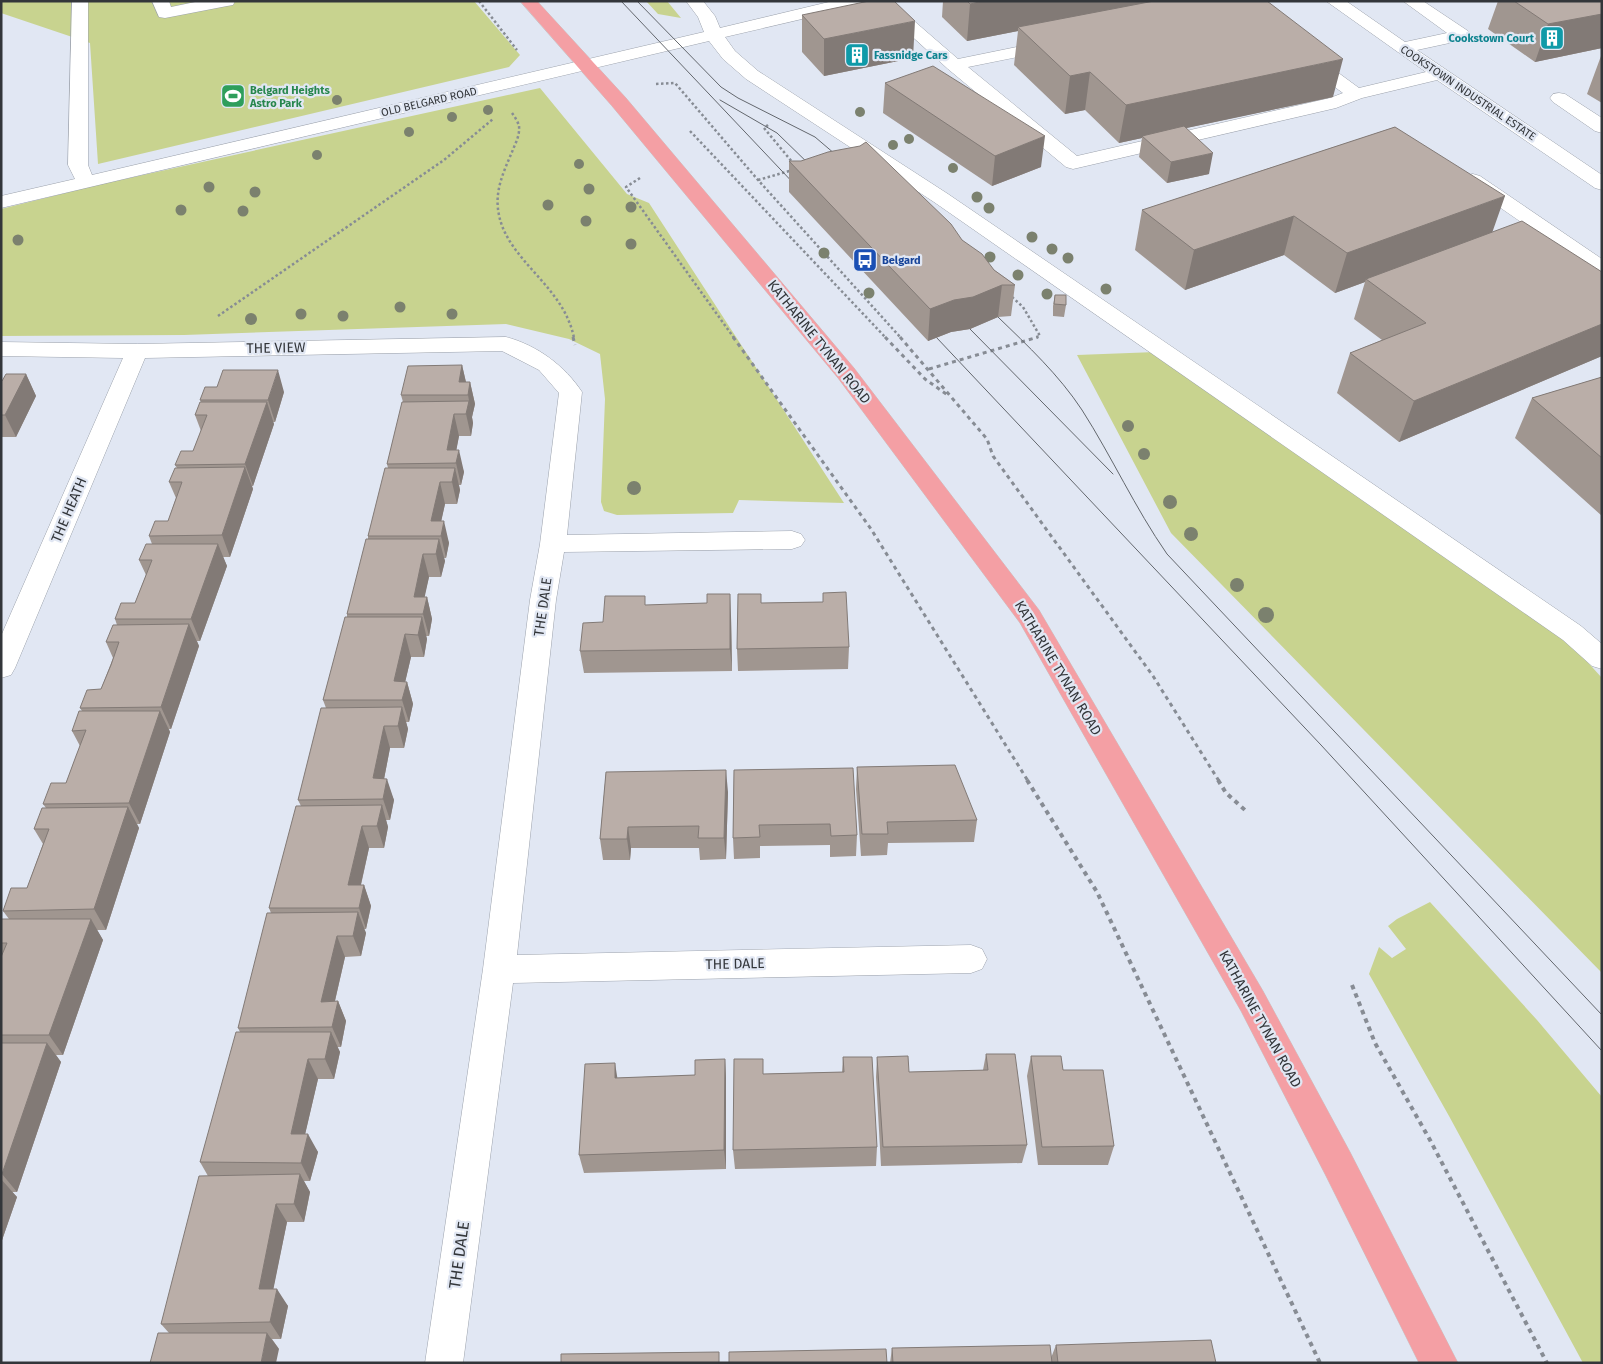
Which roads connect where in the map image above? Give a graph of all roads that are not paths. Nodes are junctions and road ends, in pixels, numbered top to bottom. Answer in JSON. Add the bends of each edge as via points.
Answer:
{"nodes":[{"id":1,"x":80,"y":1,"type":"edge"},
{"id":2,"x":160,"y":1,"type":"edge"},
{"id":3,"x":226,"y":1,"type":"edge"},
{"id":4,"x":528,"y":1,"type":"edge"},
{"id":5,"x":694,"y":1,"type":"edge"},
{"id":6,"x":856,"y":1,"type":"edge"},
{"id":7,"x":881,"y":1,"type":"edge"},
{"id":8,"x":1334,"y":1,"type":"edge"},
{"id":9,"x":1411,"y":1,"type":"edge"},
{"id":10,"x":714,"y":35,"type":"junction"},
{"id":11,"x":1071,"y":41,"type":"edge"},
{"id":12,"x":1293,"y":47,"type":"edge"},
{"id":13,"x":1401,"y":48,"type":"junction"},
{"id":14,"x":954,"y":65,"type":"junction"},
{"id":15,"x":586,"y":66,"type":"junction"},
{"id":16,"x":1439,"y":74,"type":"junction"},
{"id":17,"x":1356,"y":94,"type":"junction"},
{"id":18,"x":1559,"y":98,"type":"dead end"},
{"id":19,"x":1602,"y":127,"type":"edge"},
{"id":20,"x":1456,"y":168,"type":"edge"},
{"id":21,"x":86,"y":182,"type":"junction"},
{"id":22,"x":1602,"y":184,"type":"edge"},
{"id":23,"x":1,"y":202,"type":"edge"},
{"id":24,"x":1602,"y":269,"type":"edge"},
{"id":25,"x":1,"y":349,"type":"edge"},
{"id":26,"x":137,"y":351,"type":"junction"},
{"id":27,"x":558,"y":357,"type":"joint"},
{"id":28,"x":792,"y":540,"type":"dead end"},
{"id":29,"x":553,"y":544,"type":"junction"},
{"id":30,"x":1602,"y":659,"type":"edge"},
{"id":31,"x":2,"y":667,"type":"edge"},
{"id":32,"x":971,"y":959,"type":"dead end"},
{"id":33,"x":499,"y":969,"type":"junction"},
{"id":34,"x":444,"y":1363,"type":"edge"},
{"id":35,"x":1439,"y":1363,"type":"edge"}],
"edges":[{"from":1,"to":21,"type":"street","via":[[78,165]]},
{"from":2,"to":3,"type":"street","via":[[165,13]]},
{"from":4,"to":15,"type":"main road","name":"KATHARINE TYNAN ROAD"},
{"from":5,"to":10,"type":"street"},
{"from":6,"to":10,"type":"street","name":"OLD BELGARD ROAD"},
{"from":7,"to":14,"type":"street"},
{"from":8,"to":13,"type":"street","name":"COOKSTOWN INDUSTRIAL ESTATE"},
{"from":9,"to":13,"type":"street","via":[[1462,35]]},
{"from":10,"to":15,"type":"street","name":"OLD BELGARD ROAD"},
{"from":10,"to":30,"type":"street","via":[[729,55],[752,75],[851,138],[1219,389],[1564,628]]},
{"from":11,"to":14,"type":"street"},
{"from":12,"to":17,"type":"street"},
{"from":13,"to":16,"type":"street","name":"COOKSTOWN INDUSTRIAL ESTATE"},
{"from":14,"to":17,"type":"street","via":[[1073,163],[1336,102]]},
{"from":15,"to":21,"type":"street","name":"OLD BELGARD ROAD"},
{"from":15,"to":35,"type":"main road","name":"KATHARINE TYNAN ROAD","via":[[846,373],[1030,617],[1252,1002]]},
{"from":16,"to":17,"type":"street"},
{"from":16,"to":22,"type":"street","name":"COOKSTOWN INDUSTRIAL ESTATE"},
{"from":18,"to":19,"type":"street"},
{"from":20,"to":24,"type":"street"},
{"from":21,"to":23,"type":"street","name":"OLD BELGARD ROAD"},
{"from":25,"to":26,"type":"street","name":"THE VIEW"},
{"from":26,"to":27,"type":"street","name":"THE VIEW","via":[[506,344]]},
{"from":26,"to":31,"type":"street","name":"THE HEATH"},
{"from":27,"to":29,"type":"street","name":"THE DALE","via":[[571,392]]},
{"from":28,"to":29,"type":"street"},
{"from":29,"to":33,"type":"street","name":"THE DALE","via":[[543,600]]},
{"from":32,"to":33,"type":"street","name":"THE DALE"},
{"from":33,"to":34,"type":"street","name":"THE DALE"}]}
